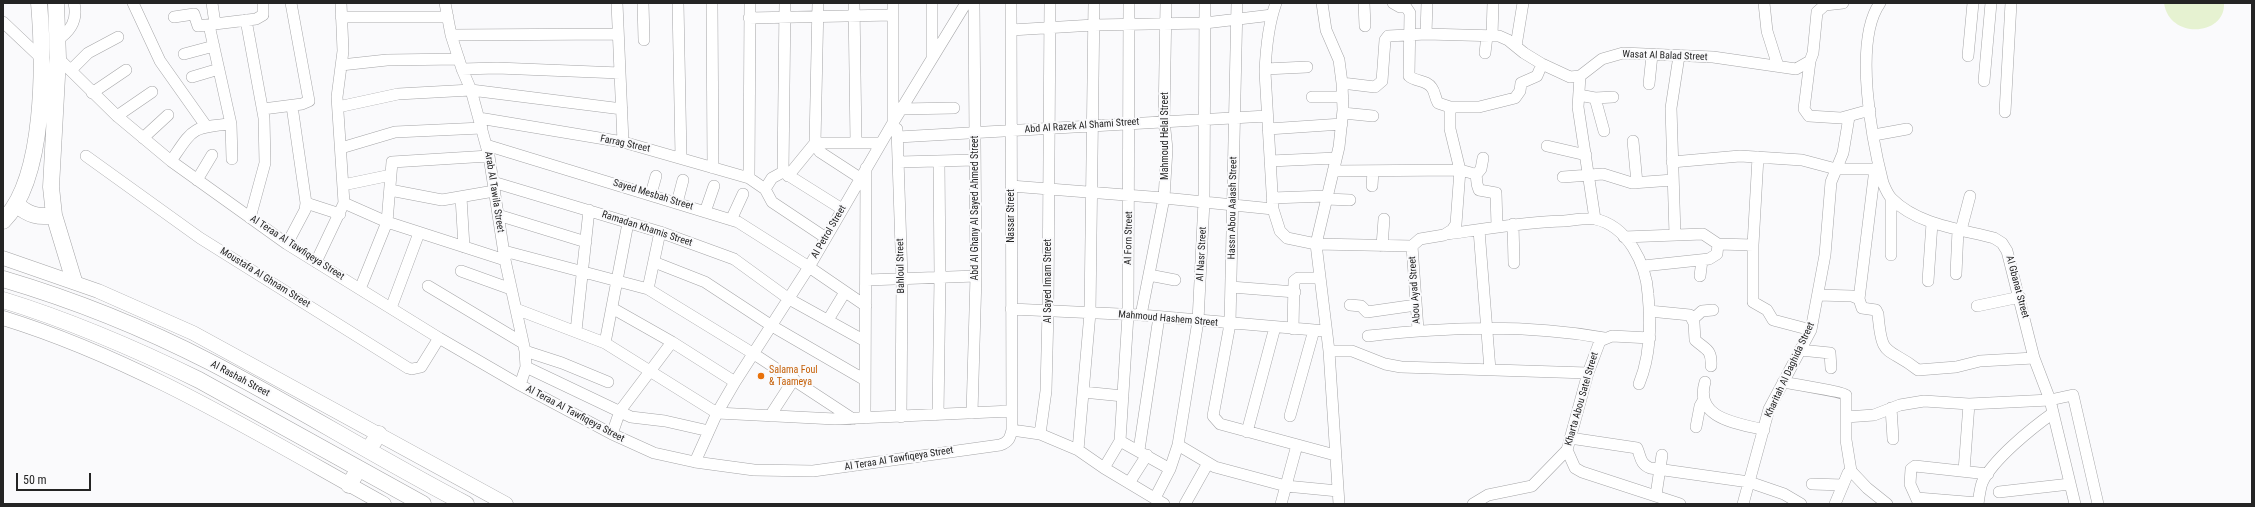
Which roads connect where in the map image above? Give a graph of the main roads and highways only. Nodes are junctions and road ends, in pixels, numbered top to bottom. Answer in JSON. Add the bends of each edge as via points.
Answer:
{"nodes":[{"id":1,"x":39,"y":3,"type":"edge"},
{"id":2,"x":56,"y":3,"type":"edge"},
{"id":3,"x":16,"y":204,"type":"junction"},
{"id":4,"x":54,"y":215,"type":"junction"},
{"id":5,"x":3,"y":221,"type":"edge"},
{"id":6,"x":3,"y":279,"type":"edge"},
{"id":7,"x":74,"y":281,"type":"road end"},
{"id":8,"x":3,"y":300,"type":"edge"},
{"id":9,"x":378,"y":434,"type":"road end"},
{"id":10,"x":368,"y":450,"type":"junction"},
{"id":11,"x":358,"y":470,"type":"junction"},
{"id":12,"x":350,"y":485,"type":"road end"},
{"id":13,"x":423,"y":504,"type":"edge"},
{"id":14,"x":466,"y":504,"type":"edge"}],
"edges":[{"from":1,"to":3,"type":"main road","via":[[39,114],[34,153],[24,188]]},
{"from":2,"to":4,"type":"main road","via":[[58,58],[51,172]]},
{"from":3,"to":4,"type":"main road","via":[[22,210],[38,216]]},
{"from":3,"to":5,"type":"main road"},
{"from":4,"to":7,"type":"main road"},
{"from":6,"to":10,"type":"main road","name":"Al Rashah Street","via":[[86,307],[180,347]]},
{"from":8,"to":11,"type":"main road","name":"Al Rashah Street","via":[[83,328],[161,361]]},
{"from":9,"to":10,"type":"main road"},
{"from":10,"to":14,"type":"main road","name":"Al Rashah Street"},
{"from":11,"to":12,"type":"main road"},
{"from":11,"to":13,"type":"main road","name":"Al Rashah Street"}]}
